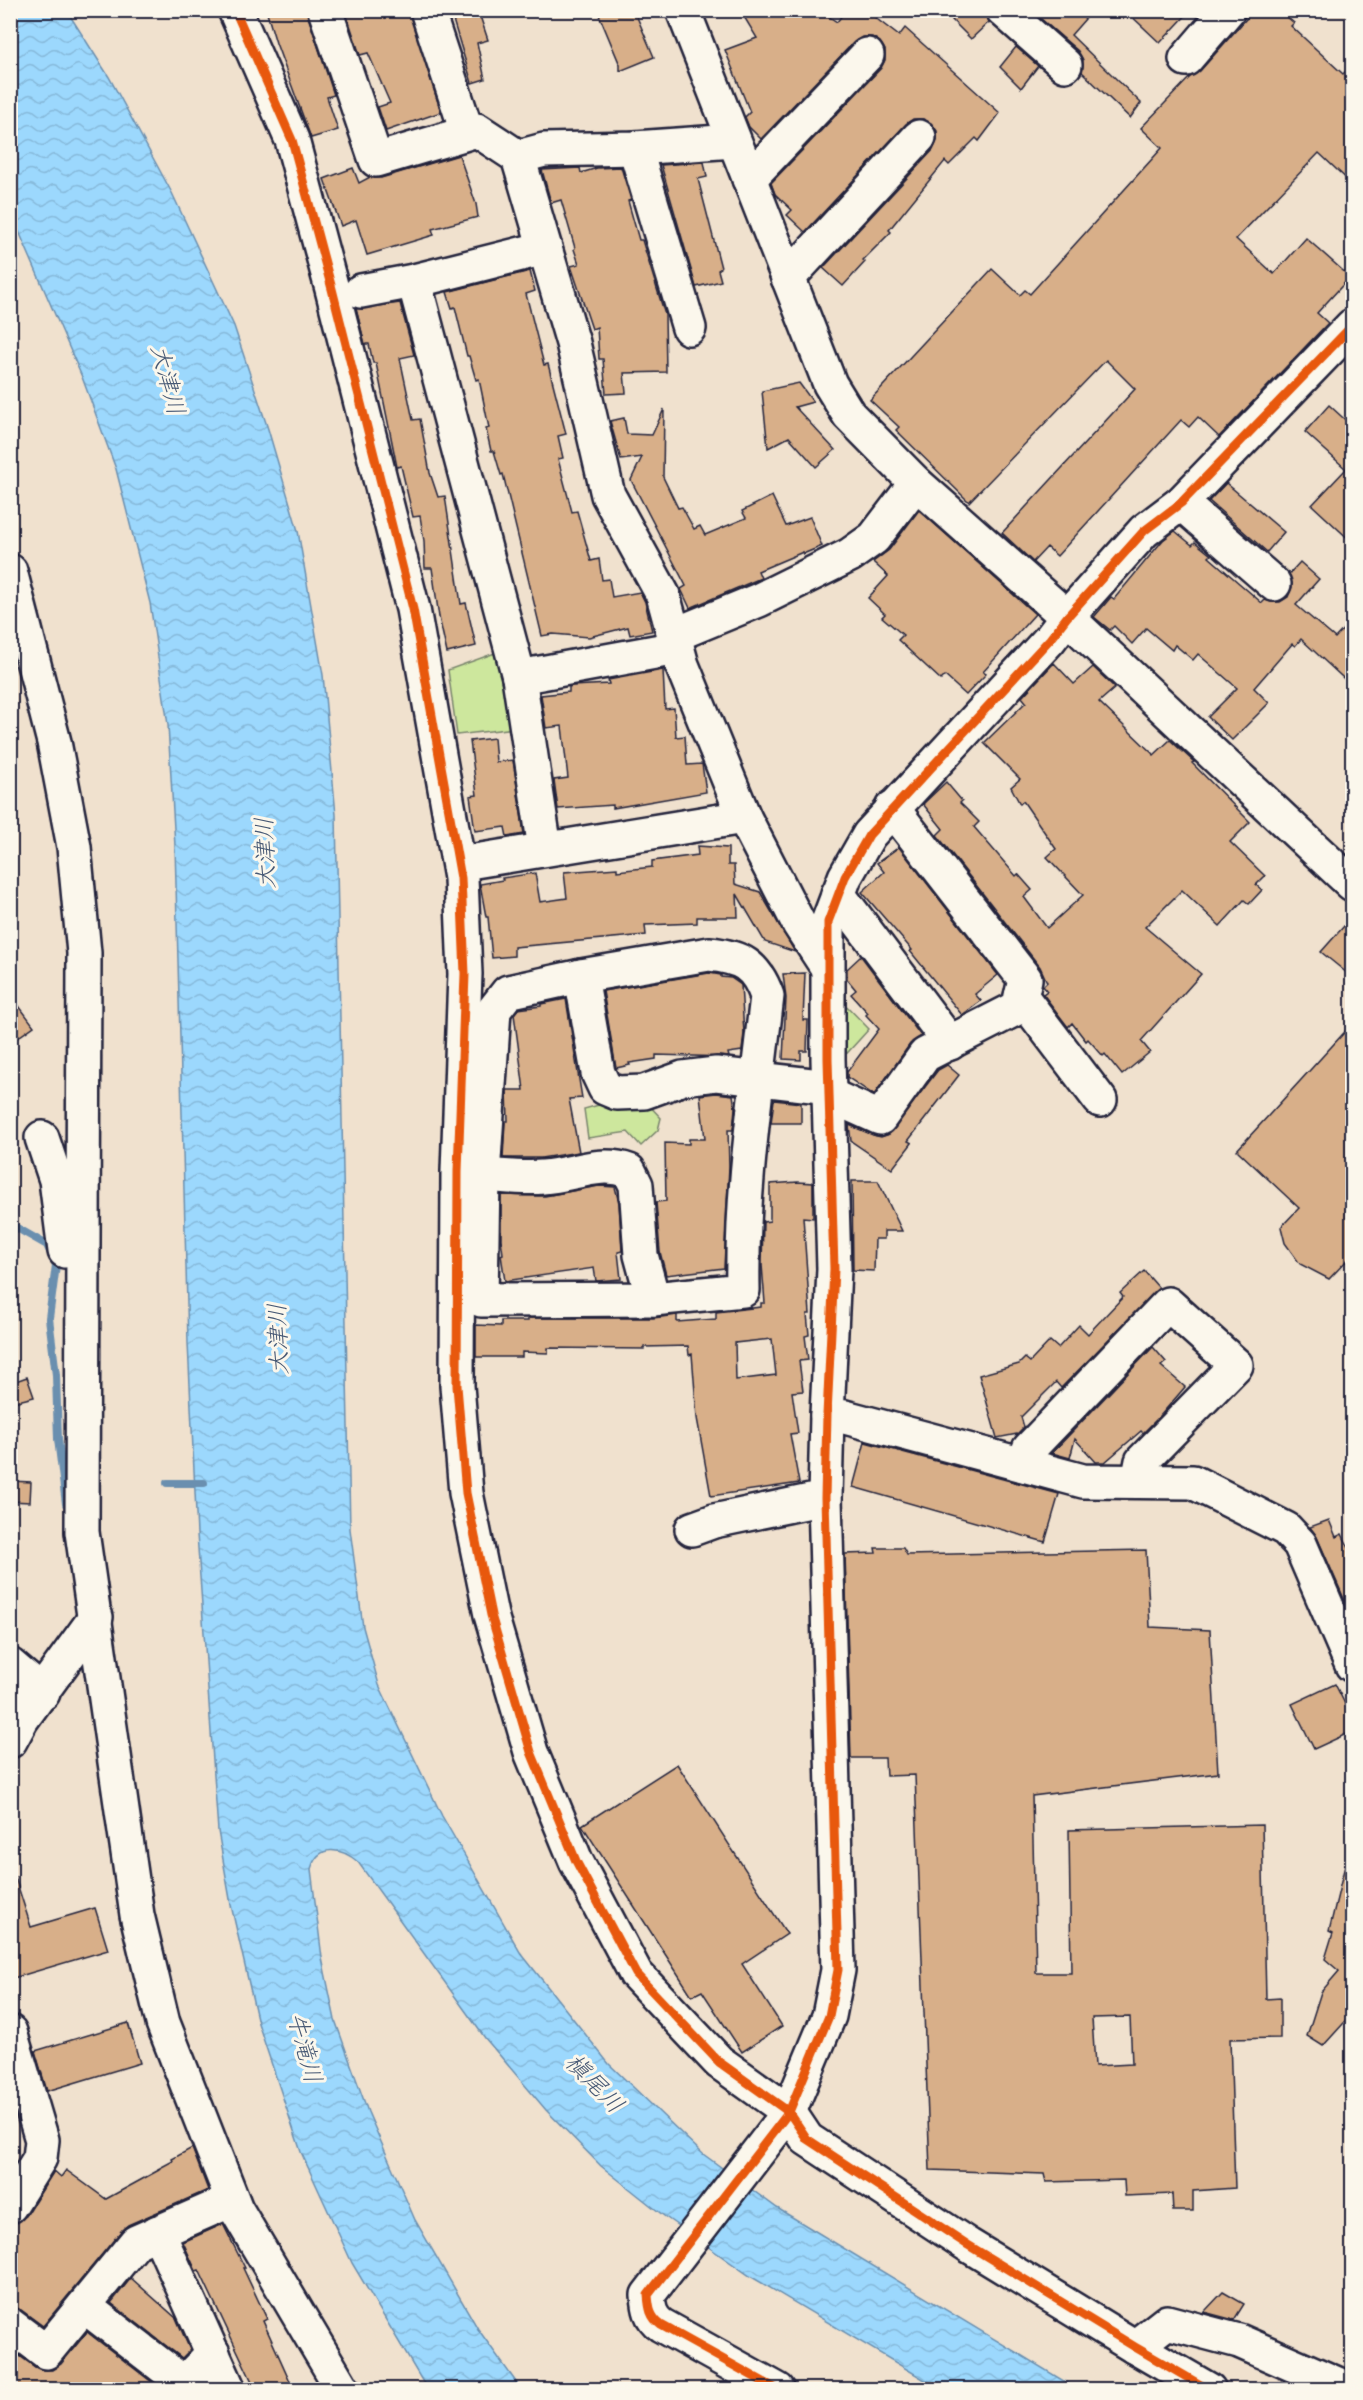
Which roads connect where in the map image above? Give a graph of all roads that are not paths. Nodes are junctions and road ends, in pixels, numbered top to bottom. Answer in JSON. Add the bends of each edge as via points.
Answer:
{"nodes":[{"id":1,"x":235,"y":10,"type":"edge"},
{"id":2,"x":325,"y":10,"type":"edge"},
{"id":3,"x":427,"y":10,"type":"edge"},
{"id":4,"x":683,"y":10,"type":"edge"},
{"id":5,"x":1003,"y":10,"type":"edge"},
{"id":6,"x":1228,"y":10,"type":"edge"},
{"id":7,"x":867,"y":55,"type":"dead end"},
{"id":8,"x":1186,"y":59,"type":"dead end"},
{"id":9,"x":1065,"y":65,"type":"dead end"},
{"id":10,"x":467,"y":132,"type":"junction"},
{"id":11,"x":919,"y":137,"type":"dead end"},
{"id":12,"x":734,"y":141,"type":"junction"},
{"id":13,"x":635,"y":148,"type":"junction"},
{"id":14,"x":518,"y":157,"type":"junction"},
{"id":15,"x":748,"y":179,"type":"junction"},
{"id":16,"x":545,"y":248,"type":"junction"},
{"id":17,"x":788,"y":278,"type":"junction"},
{"id":18,"x":414,"y":281,"type":"junction"},
{"id":19,"x":361,"y":291,"type":"dead end"},
{"id":20,"x":1353,"y":326,"type":"edge"},
{"id":21,"x":689,"y":328,"type":"dead end"},
{"id":22,"x":916,"y":483,"type":"junction"},
{"id":23,"x":1181,"y":503,"type":"junction"},
{"id":24,"x":10,"y":571,"type":"edge"},
{"id":25,"x":1274,"y":585,"type":"dead end"},
{"id":26,"x":1067,"y":617,"type":"junction"},
{"id":27,"x":676,"y":641,"type":"junction"},
{"id":28,"x":519,"y":677,"type":"junction"},
{"id":29,"x":892,"y":808,"type":"junction"},
{"id":30,"x":744,"y":817,"type":"junction"},
{"id":31,"x":545,"y":849,"type":"junction"},
{"id":32,"x":475,"y":861,"type":"dead end"},
{"id":33,"x":1353,"y":884,"type":"edge"},
{"id":34,"x":838,"y":894,"type":"junction"},
{"id":35,"x":827,"y":967,"type":"junction"},
{"id":36,"x":581,"y":976,"type":"junction"},
{"id":37,"x":1022,"y":996,"type":"junction"},
{"id":38,"x":950,"y":1043,"type":"junction"},
{"id":39,"x":758,"y":1078,"type":"junction"},
{"id":40,"x":829,"y":1091,"type":"junction"},
{"id":41,"x":1100,"y":1100,"type":"dead end"},
{"id":42,"x":42,"y":1138,"type":"dead end"},
{"id":43,"x":483,"y":1176,"type":"junction"},
{"id":44,"x":653,"y":1299,"type":"junction"},
{"id":45,"x":82,"y":1342,"type":"junction"},
{"id":46,"x":827,"y":1415,"type":"junction"},
{"id":47,"x":1024,"y":1465,"type":"junction"},
{"id":48,"x":1138,"y":1481,"type":"junction"},
{"id":49,"x":825,"y":1498,"type":"junction"},
{"id":50,"x":692,"y":1529,"type":"dead end"},
{"id":51,"x":96,"y":1617,"type":"junction"},
{"id":52,"x":10,"y":1665,"type":"edge"},
{"id":53,"x":1353,"y":1665,"type":"edge"},
{"id":54,"x":43,"y":1693,"type":"junction"},
{"id":55,"x":14,"y":1723,"type":"edge"},
{"id":56,"x":10,"y":2032,"type":"edge"},
{"id":57,"x":782,"y":2120,"type":"junction"},
{"id":58,"x":232,"y":2200,"type":"junction"},
{"id":59,"x":10,"y":2206,"type":"edge"},
{"id":60,"x":158,"y":2232,"type":"junction"},
{"id":61,"x":84,"y":2306,"type":"junction"},
{"id":62,"x":10,"y":2325,"type":"edge"},
{"id":63,"x":1136,"y":2348,"type":"junction"},
{"id":64,"x":213,"y":2353,"type":"junction"},
{"id":65,"x":230,"y":2390,"type":"edge"},
{"id":66,"x":343,"y":2390,"type":"edge"},
{"id":67,"x":778,"y":2390,"type":"edge"},
{"id":68,"x":1209,"y":2390,"type":"edge"},
{"id":69,"x":1351,"y":2390,"type":"edge"}],
"edges":[{"from":1,"to":57,"type":"street","via":[[292,140],[329,278],[413,609],[461,878],[465,974],[458,1171],[457,1386],[466,1493],[491,1615],[531,1752],[576,1861],[636,1974],[719,2062]]},
{"from":2,"to":10,"type":"street","via":[[376,160]]},
{"from":3,"to":10,"type":"street"},
{"from":4,"to":12,"type":"street"},
{"from":5,"to":9,"type":"street"},
{"from":6,"to":8,"type":"street"},
{"from":7,"to":15,"type":"street"},
{"from":10,"to":14,"type":"street","via":[[477,130]]},
{"from":11,"to":17,"type":"street"},
{"from":12,"to":13,"type":"street"},
{"from":12,"to":15,"type":"street"},
{"from":13,"to":14,"type":"street","via":[[544,150]]},
{"from":13,"to":21,"type":"street"},
{"from":14,"to":16,"type":"street"},
{"from":15,"to":17,"type":"street"},
{"from":16,"to":18,"type":"street"},
{"from":16,"to":27,"type":"street","via":[[573,343],[608,495],[663,595]]},
{"from":17,"to":22,"type":"street","via":[[830,384],[849,415]]},
{"from":18,"to":19,"type":"street"},
{"from":18,"to":28,"type":"street"},
{"from":20,"to":23,"type":"street"},
{"from":22,"to":26,"type":"street"},
{"from":22,"to":27,"type":"street","via":[[874,538],[850,555]]},
{"from":23,"to":25,"type":"street"},
{"from":23,"to":26,"type":"street","via":[[1144,531]]},
{"from":24,"to":45,"type":"street","via":[[54,742],[74,848],[84,953]]},
{"from":26,"to":29,"type":"street"},
{"from":26,"to":33,"type":"street"},
{"from":27,"to":28,"type":"street"},
{"from":27,"to":30,"type":"street","via":[[682,665]]},
{"from":28,"to":31,"type":"street"},
{"from":29,"to":34,"type":"street","via":[[868,835]]},
{"from":29,"to":37,"type":"street","via":[[1025,979]]},
{"from":30,"to":31,"type":"street"},
{"from":30,"to":35,"type":"street","via":[[799,924]]},
{"from":31,"to":32,"type":"street"},
{"from":34,"to":35,"type":"street","via":[[828,922]]},
{"from":34,"to":38,"type":"street"},
{"from":35,"to":40,"type":"street"},
{"from":36,"to":39,"type":"street","via":[[598,1073],[605,1088],[616,1093],[644,1092],[683,1078],[716,1074]]},
{"from":36,"to":39,"type":"street","via":[[709,954],[732,956],[762,980],[767,996]]},
{"from":36,"to":43,"type":"street","via":[[508,992],[494,1010]]},
{"from":37,"to":38,"type":"street","via":[[1019,1007]]},
{"from":37,"to":41,"type":"street"},
{"from":38,"to":40,"type":"street","via":[[925,1055],[880,1119]]},
{"from":39,"to":40,"type":"street"},
{"from":39,"to":44,"type":"street","via":[[742,1232],[743,1290]]},
{"from":40,"to":46,"type":"street","via":[[834,1269]]},
{"from":42,"to":45,"type":"street","via":[[56,1180],[68,1308]]},
{"from":43,"to":44,"type":"street","via":[[544,1177],[606,1166],[630,1172],[636,1185],[641,1255]]},
{"from":43,"to":44,"type":"street","via":[[481,1300]]},
{"from":45,"to":51,"type":"street","via":[[82,1532]]},
{"from":46,"to":47,"type":"street"},
{"from":46,"to":49,"type":"street"},
{"from":47,"to":48,"type":"street","via":[[1083,1481]]},
{"from":47,"to":48,"type":"street","via":[[1029,1449],[1168,1304],[1236,1365],[1142,1461]]},
{"from":48,"to":53,"type":"street","via":[[1193,1482],[1286,1529],[1300,1544]]},
{"from":49,"to":50,"type":"street"},
{"from":49,"to":57,"type":"street","via":[[838,1970],[829,2016]]},
{"from":51,"to":54,"type":"street"},
{"from":51,"to":58,"type":"street","via":[[140,1926],[163,2023]]},
{"from":52,"to":54,"type":"street"},
{"from":54,"to":55,"type":"street"},
{"from":56,"to":59,"type":"street","via":[[42,2140],[40,2158]]},
{"from":57,"to":63,"type":"street","via":[[968,2245]]},
{"from":57,"to":67,"type":"street","via":[[648,2295],[654,2320]]},
{"from":58,"to":60,"type":"street"},
{"from":58,"to":66,"type":"street"},
{"from":60,"to":61,"type":"street","via":[[136,2242]]},
{"from":60,"to":64,"type":"street"},
{"from":61,"to":62,"type":"street","via":[[46,2352]]},
{"from":61,"to":64,"type":"street","via":[[184,2383]]},
{"from":63,"to":68,"type":"street"},
{"from":63,"to":69,"type":"street","via":[[1167,2322],[1239,2341]]},
{"from":64,"to":65,"type":"street"}]}
